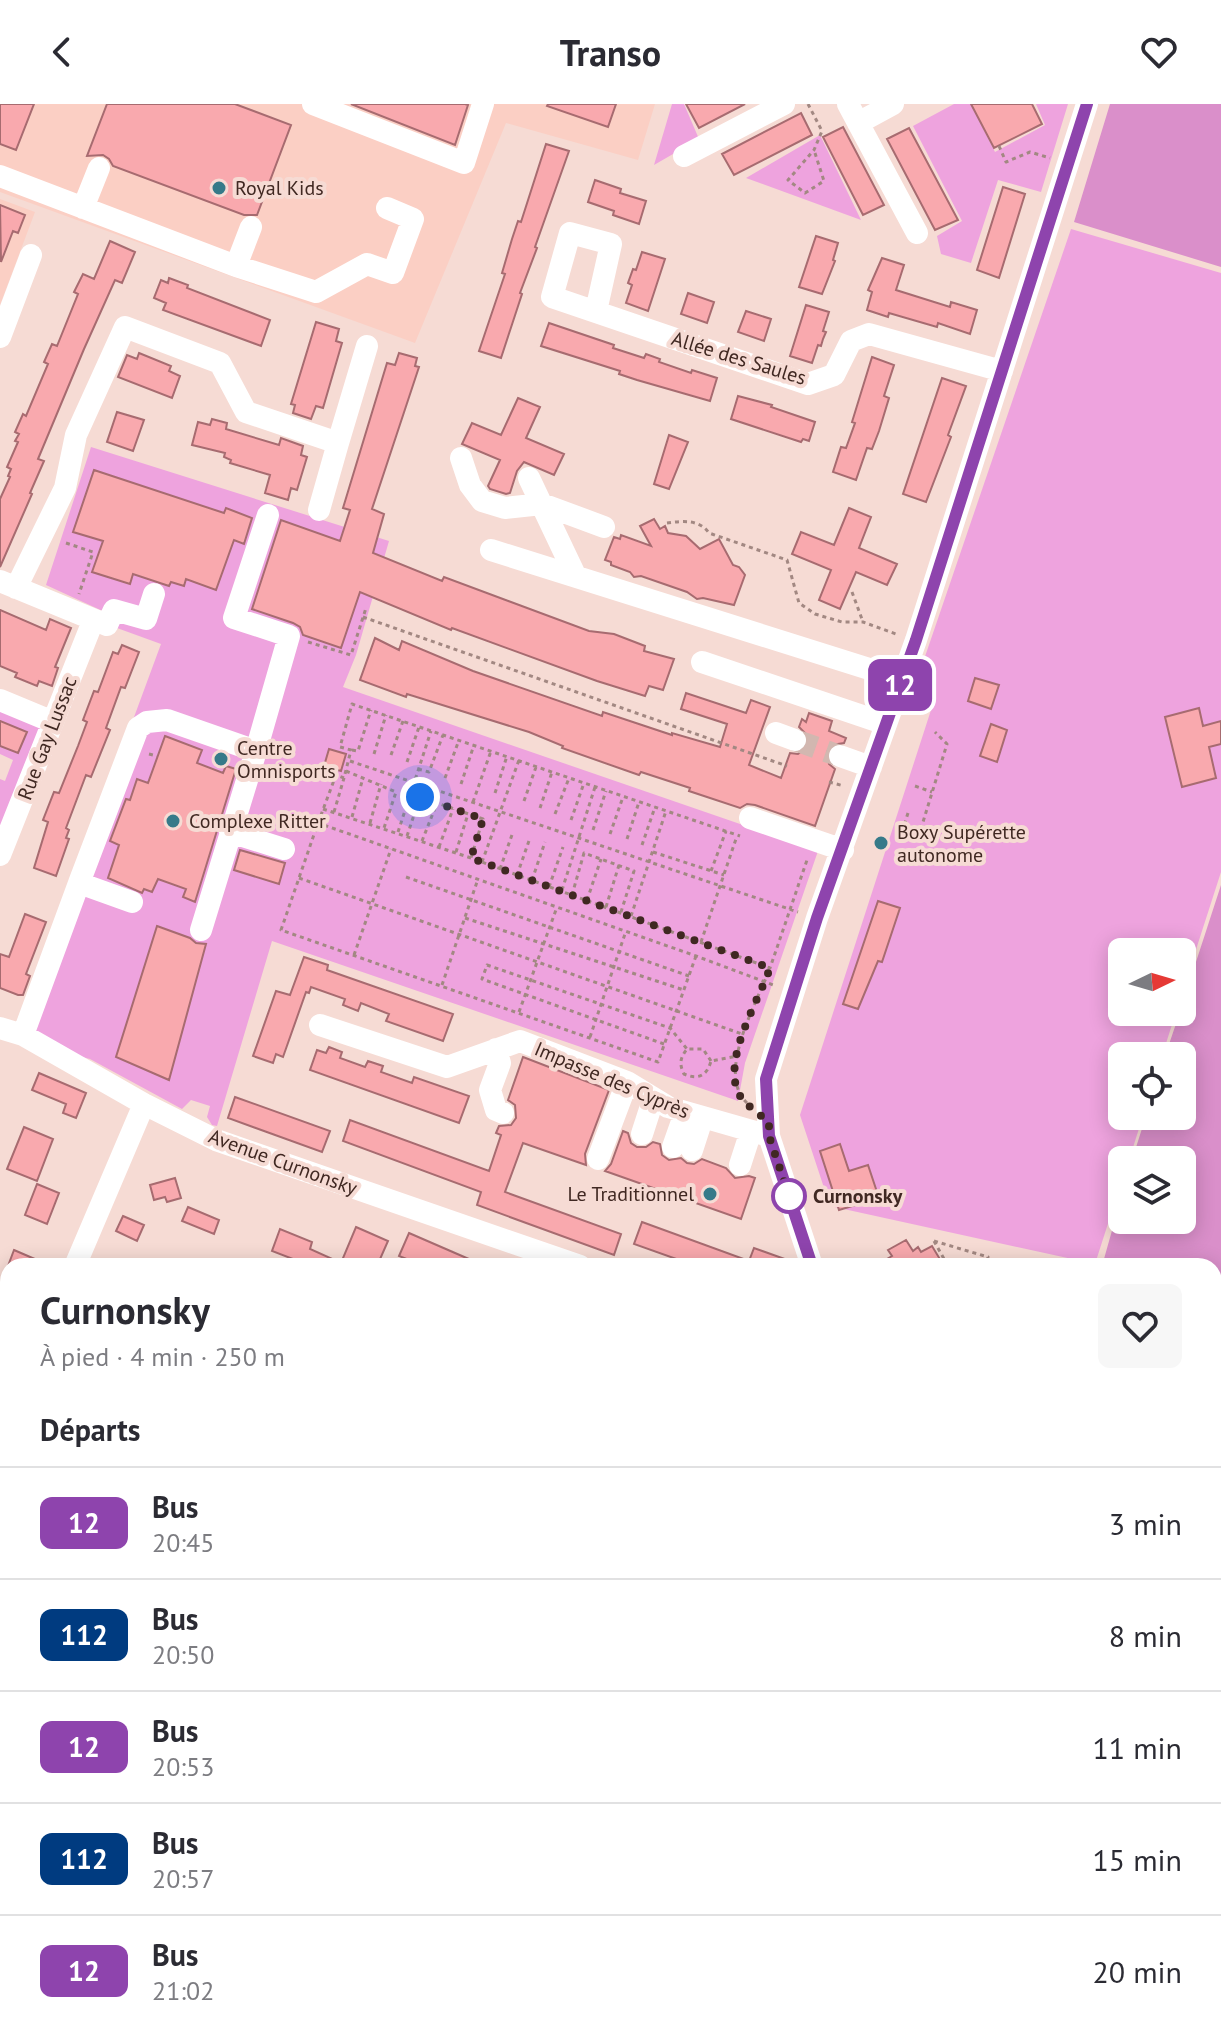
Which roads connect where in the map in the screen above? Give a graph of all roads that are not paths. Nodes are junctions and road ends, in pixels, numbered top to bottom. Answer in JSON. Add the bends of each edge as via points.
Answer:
{"nodes":[{"id":1,"x":313,"y":104,"type":"edge"},
{"id":2,"x":483,"y":104,"type":"edge"},
{"id":3,"x":784,"y":104,"type":"edge"},
{"id":4,"x":893,"y":104,"type":"edge"},
{"id":5,"x":1087,"y":104,"type":"edge"},
{"id":6,"x":853,"y":113,"type":"edge"},
{"id":7,"x":684,"y":156,"type":"dead end"},
{"id":8,"x":99,"y":168,"type":"dead end"},
{"id":9,"x":0,"y":176,"type":"edge"},
{"id":10,"x":83,"y":208,"type":"junction"},
{"id":11,"x":387,"y":208,"type":"dead end"},
{"id":12,"x":251,"y":227,"type":"dead end"},
{"id":13,"x":917,"y":233,"type":"dead end"},
{"id":14,"x":31,"y":255,"type":"dead end"},
{"id":15,"x":236,"y":266,"type":"junction"},
{"id":16,"x":596,"y":311,"type":"dead end"},
{"id":17,"x":0,"y":337,"type":"edge"},
{"id":18,"x":367,"y":346,"type":"dead end"},
{"id":19,"x":1002,"y":371,"type":"junction"},
{"id":20,"x":338,"y":443,"type":"junction"},
{"id":21,"x":461,"y":458,"type":"dead end"},
{"id":22,"x":529,"y":478,"type":"dead end"},
{"id":23,"x":542,"y":504,"type":"junction"},
{"id":24,"x":319,"y":510,"type":"dead end"},
{"id":25,"x":268,"y":515,"type":"dead end"},
{"id":26,"x":604,"y":527,"type":"dead end"},
{"id":27,"x":491,"y":550,"type":"dead end"},
{"id":28,"x":576,"y":577,"type":"junction"},
{"id":29,"x":8,"y":585,"type":"edge"},
{"id":30,"x":154,"y":594,"type":"dead end"},
{"id":31,"x":83,"y":616,"type":"junction"},
{"id":32,"x":702,"y":662,"type":"dead end"},
{"id":33,"x":901,"y":679,"type":"junction"},
{"id":34,"x":0,"y":700,"type":"edge"},
{"id":35,"x":53,"y":722,"type":"junction"},
{"id":36,"x":886,"y":724,"type":"junction"},
{"id":37,"x":256,"y":751,"type":"junction"},
{"id":38,"x":840,"y":756,"type":"tunnel mouth"},
{"id":39,"x":871,"y":767,"type":"junction"},
{"id":40,"x":746,"y":831,"type":"road end"},
{"id":41,"x":230,"y":832,"type":"junction"},
{"id":42,"x":284,"y":849,"type":"dead end"},
{"id":43,"x":843,"y":850,"type":"junction"},
{"id":44,"x":0,"y":855,"type":"edge"},
{"id":45,"x":79,"y":883,"type":"junction"},
{"id":46,"x":132,"y":902,"type":"dead end"},
{"id":47,"x":201,"y":930,"type":"dead end"},
{"id":48,"x":320,"y":1025,"type":"dead end"},
{"id":49,"x":0,"y":1028,"type":"edge"},
{"id":50,"x":23,"y":1035,"type":"junction"},
{"id":51,"x":498,"y":1056,"type":"junction"},
{"id":52,"x":627,"y":1082,"type":"junction"},
{"id":53,"x":653,"y":1100,"type":"junction"},
{"id":54,"x":503,"y":1103,"type":"dead end"},
{"id":55,"x":144,"y":1104,"type":"junction"},
{"id":56,"x":694,"y":1116,"type":"junction"},
{"id":57,"x":763,"y":1130,"type":"junction"},
{"id":58,"x":642,"y":1134,"type":"dead end"},
{"id":59,"x":682,"y":1149,"type":"dead end"},
{"id":60,"x":598,"y":1159,"type":"dead end"},
{"id":61,"x":740,"y":1165,"type":"dead end"},
{"id":62,"x":78,"y":1258,"type":"edge"},
{"id":63,"x":557,"y":1258,"type":"edge"},
{"id":64,"x":809,"y":1258,"type":"edge"}],
"edges":[{"from":1,"to":2,"type":"street","via":[[464,163]]},
{"from":3,"to":7,"type":"street"},
{"from":4,"to":6,"type":"street"},
{"from":5,"to":19,"type":"street"},
{"from":6,"to":13,"type":"street"},
{"from":8,"to":10,"type":"street"},
{"from":9,"to":10,"type":"street"},
{"from":10,"to":15,"type":"street"},
{"from":11,"to":15,"type":"street","via":[[413,219],[393,273],[367,264],[316,292]]},
{"from":12,"to":15,"type":"street"},
{"from":14,"to":17,"type":"street"},
{"from":16,"to":19,"type":"street","name":"Allée des Saules","via":[[808,384],[834,375],[851,341],[869,334]]},
{"from":18,"to":20,"type":"street"},
{"from":19,"to":33,"type":"street"},
{"from":20,"to":24,"type":"street"},
{"from":20,"to":29,"type":"street","via":[[246,412],[220,363],[125,327],[76,435],[65,488]]},
{"from":21,"to":23,"type":"street","via":[[482,501],[505,508]]},
{"from":22,"to":23,"type":"street"},
{"from":23,"to":26,"type":"street"},
{"from":23,"to":28,"type":"street"},
{"from":25,"to":37,"type":"street","via":[[234,618],[289,636]]},
{"from":27,"to":28,"type":"street"},
{"from":28,"to":33,"type":"street"},
{"from":29,"to":31,"type":"street"},
{"from":30,"to":31,"type":"street","via":[[146,619],[114,610],[107,625]]},
{"from":31,"to":35,"type":"street","name":"Rue Gay Lussac"},
{"from":32,"to":36,"type":"street"},
{"from":33,"to":36,"type":"street"},
{"from":34,"to":35,"type":"street"},
{"from":35,"to":44,"type":"street","name":"Rue Gay Lussac"},
{"from":36,"to":39,"type":"street"},
{"from":37,"to":41,"type":"street"},
{"from":37,"to":45,"type":"street","via":[[167,720],[142,725]]},
{"from":38,"to":39,"type":"street"},
{"from":39,"to":43,"type":"street"},
{"from":40,"to":43,"type":"street"},
{"from":41,"to":42,"type":"street"},
{"from":41,"to":47,"type":"street"},
{"from":43,"to":57,"type":"street","via":[[766,1079]]},
{"from":45,"to":46,"type":"street"},
{"from":45,"to":50,"type":"street"},
{"from":48,"to":51,"type":"street","name":"Impasse des Cyprès","via":[[447,1067]]},
{"from":49,"to":50,"type":"street","name":"Avenue Curnonsky"},
{"from":50,"to":55,"type":"street","name":"Avenue Curnonsky"},
{"from":51,"to":52,"type":"street","name":"Impasse des Cyprès","via":[[520,1041]]},
{"from":51,"to":54,"type":"street","via":[[490,1090],[496,1110]]},
{"from":52,"to":53,"type":"street","name":"Impasse des Cyprès"},
{"from":52,"to":60,"type":"street"},
{"from":53,"to":56,"type":"street","name":"Impasse des Cyprès"},
{"from":53,"to":58,"type":"street"},
{"from":55,"to":62,"type":"street"},
{"from":55,"to":63,"type":"street","name":"Avenue Curnonsky","via":[[216,1140]]},
{"from":56,"to":57,"type":"street","name":"Impasse des Cyprès"},
{"from":56,"to":59,"type":"street"},
{"from":57,"to":61,"type":"street"},
{"from":57,"to":64,"type":"street"}]}
